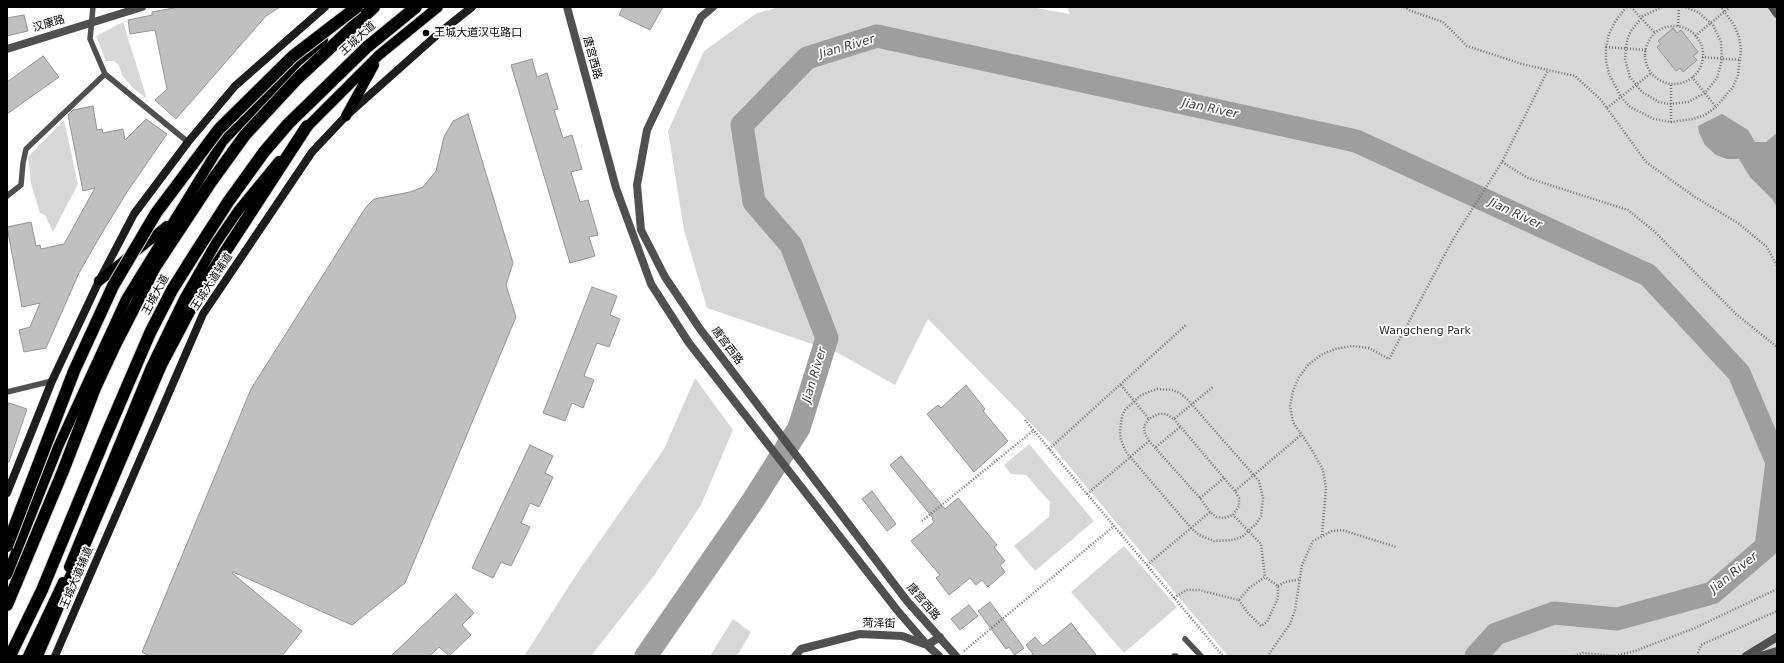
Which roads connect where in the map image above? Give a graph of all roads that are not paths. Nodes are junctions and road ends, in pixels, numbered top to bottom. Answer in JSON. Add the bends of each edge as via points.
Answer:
{"nodes":[{"id":1,"x":93,"y":7,"type":"edge"},
{"id":2,"x":142,"y":7,"type":"edge"},
{"id":3,"x":325,"y":7,"type":"edge"},
{"id":4,"x":357,"y":7,"type":"edge"},
{"id":5,"x":360,"y":7,"type":"edge"},
{"id":6,"x":374,"y":7,"type":"edge"},
{"id":7,"x":416,"y":7,"type":"edge"},
{"id":8,"x":438,"y":7,"type":"edge"},
{"id":9,"x":472,"y":7,"type":"edge"},
{"id":10,"x":567,"y":7,"type":"edge"},
{"id":11,"x":713,"y":7,"type":"edge"},
{"id":12,"x":1772,"y":7,"type":"edge"},
{"id":13,"x":1777,"y":14,"type":"edge"},
{"id":14,"x":92,"y":23,"type":"junction"},
{"id":15,"x":7,"y":49,"type":"edge"},
{"id":16,"x":379,"y":55,"type":"junction"},
{"id":17,"x":105,"y":74,"type":"junction"},
{"id":18,"x":346,"y":116,"type":"junction"},
{"id":19,"x":307,"y":126,"type":"junction"},
{"id":20,"x":188,"y":142,"type":"junction"},
{"id":21,"x":7,"y":196,"type":"edge"},
{"id":22,"x":172,"y":222,"type":"junction"},
{"id":23,"x":99,"y":280,"type":"junction"},
{"id":24,"x":52,"y":381,"type":"junction"},
{"id":25,"x":7,"y":392,"type":"edge"},
{"id":26,"x":7,"y":493,"type":"edge"},
{"id":27,"x":7,"y":546,"type":"edge"},
{"id":28,"x":7,"y":575,"type":"edge"},
{"id":29,"x":7,"y":605,"type":"edge"},
{"id":30,"x":940,"y":637,"type":"junction"},
{"id":31,"x":1777,"y":637,"type":"edge"},
{"id":32,"x":1186,"y":639,"type":"dead end"},
{"id":33,"x":927,"y":645,"type":"junction"},
{"id":34,"x":1777,"y":651,"type":"edge"},
{"id":35,"x":960,"y":654,"type":"edge"},
{"id":36,"x":10,"y":656,"type":"edge"},
{"id":37,"x":28,"y":656,"type":"edge"},
{"id":38,"x":37,"y":656,"type":"edge"},
{"id":39,"x":55,"y":656,"type":"edge"},
{"id":40,"x":794,"y":656,"type":"edge"},
{"id":41,"x":938,"y":656,"type":"edge"},
{"id":42,"x":1201,"y":656,"type":"edge"},
{"id":43,"x":1746,"y":656,"type":"edge"},
{"id":44,"x":1760,"y":656,"type":"edge"}],
"edges":[{"from":1,"to":14,"type":"lane"},
{"from":2,"to":14,"type":"street","name":"汉康路"},
{"from":3,"to":20,"type":"main road","via":[[235,86]]},
{"from":4,"to":27,"type":"highway","bridge":true,"via":[[293,56],[219,129],[156,213],[113,286],[74,371]]},
{"from":5,"to":22,"type":"main road","via":[[297,62],[223,141]]},
{"from":6,"to":29,"type":"highway","name":"王城大道","via":[[297,79],[245,135],[155,267],[99,381]]},
{"from":7,"to":36,"type":"highway","name":"王城大道","via":[[367,47],[288,124],[237,189],[172,290],[150,333],[42,590]]},
{"from":8,"to":16,"type":"main road"},
{"from":9,"to":18,"type":"main road","name":"王城大道辅道"},
{"from":10,"to":33,"type":"street","name":"唐宫西路","via":[[621,204],[651,284],[689,343]]},
{"from":11,"to":30,"type":"street","name":"唐宫西路","via":[[701,17],[647,130],[637,185],[641,230],[665,277],[700,329],[907,601]]},
{"from":12,"to":13,"type":"street"},
{"from":14,"to":15,"type":"street","name":"汉康路"},
{"from":14,"to":17,"type":"lane","via":[[90,39]]},
{"from":16,"to":18,"type":"main road"},
{"from":16,"to":19,"type":"main road"},
{"from":17,"to":20,"type":"lane"},
{"from":17,"to":21,"type":"lane","via":[[26,149],[21,185]]},
{"from":18,"to":39,"type":"main road","name":"王城大道辅道","via":[[312,152],[203,314]]},
{"from":19,"to":37,"type":"main road","via":[[238,211],[216,243],[184,299],[151,366],[62,584]]},
{"from":19,"to":38,"type":"highway","via":[[201,289],[161,365]]},
{"from":20,"to":23,"type":"main road","via":[[134,214]]},
{"from":22,"to":23,"type":"main road"},
{"from":22,"to":28,"type":"main road","via":[[126,298],[58,447]]},
{"from":23,"to":24,"type":"main road"},
{"from":24,"to":25,"type":"lane"},
{"from":24,"to":26,"type":"main road"},
{"from":30,"to":33,"type":"street"},
{"from":30,"to":35,"type":"street","name":"唐宫西路"},
{"from":31,"to":43,"type":"street"},
{"from":32,"to":42,"type":"lane"},
{"from":33,"to":40,"type":"street","name":"菏泽街","via":[[902,636],[860,634],[801,649]]},
{"from":33,"to":41,"type":"street","name":"唐宫西路"},
{"from":34,"to":44,"type":"street"}]}
